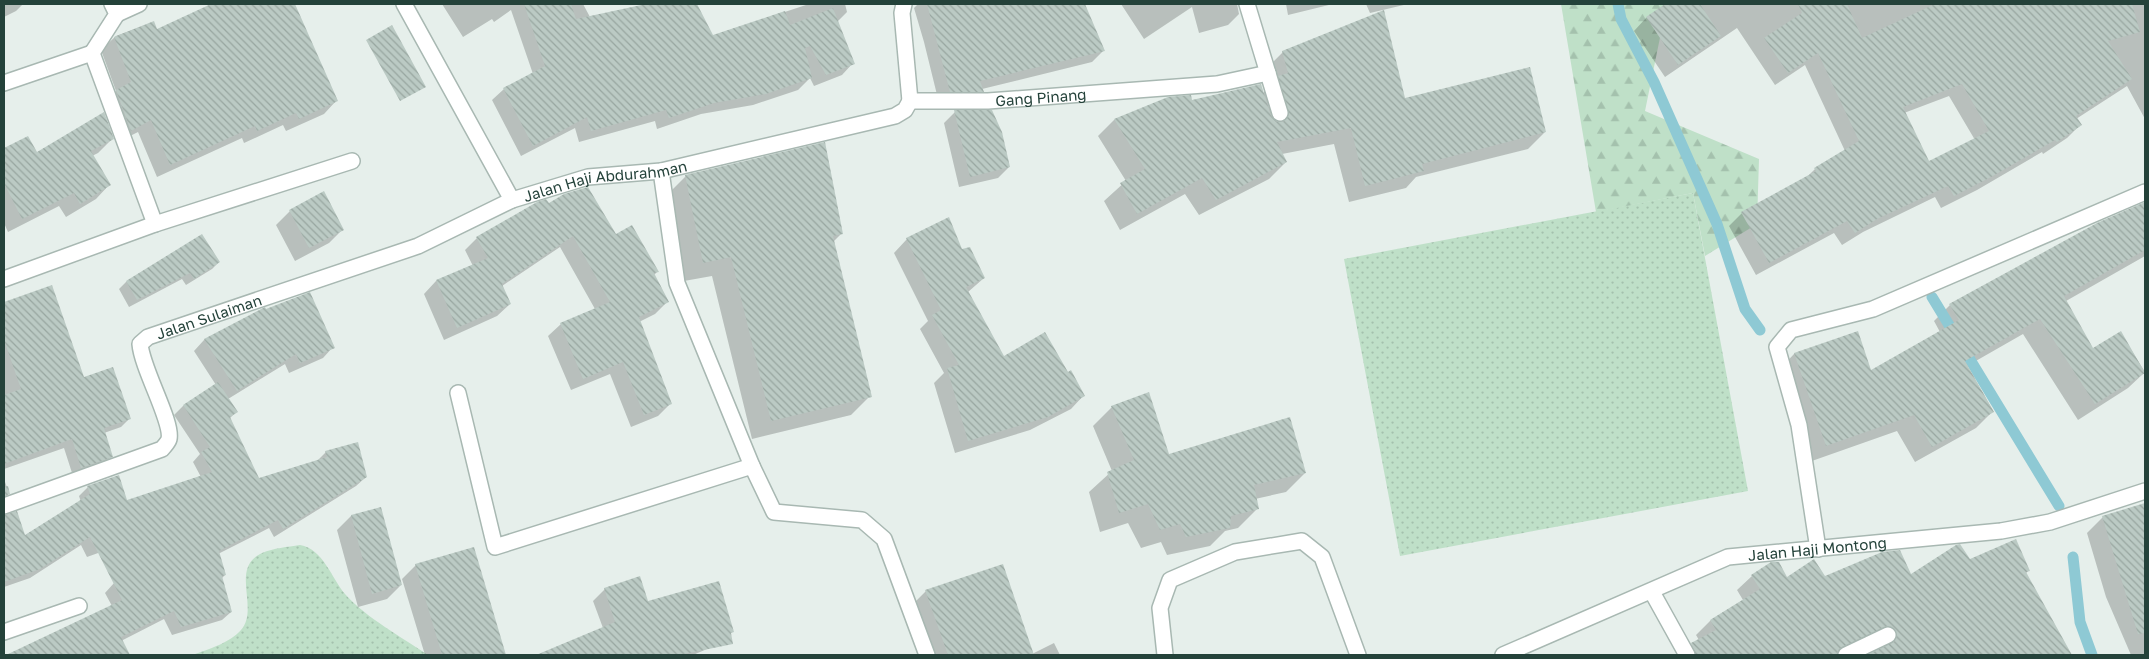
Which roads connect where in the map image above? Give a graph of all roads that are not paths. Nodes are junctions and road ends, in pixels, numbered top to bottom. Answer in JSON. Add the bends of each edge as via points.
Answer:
{"nodes":[{"id":1,"x":139,"y":4,"type":"edge"},
{"id":2,"x":404,"y":4,"type":"edge"},
{"id":3,"x":904,"y":4,"type":"edge"},
{"id":4,"x":1246,"y":4,"type":"edge"},
{"id":5,"x":115,"y":9,"type":"edge"},
{"id":6,"x":92,"y":52,"type":"junction"},
{"id":7,"x":1268,"y":73,"type":"junction"},
{"id":8,"x":4,"y":83,"type":"edge"},
{"id":9,"x":910,"y":101,"type":"junction"},
{"id":10,"x":1280,"y":113,"type":"dead end"},
{"id":11,"x":352,"y":161,"type":"dead end"},
{"id":12,"x":661,"y":171,"type":"junction"},
{"id":13,"x":2145,"y":192,"type":"edge"},
{"id":14,"x":512,"y":200,"type":"junction"},
{"id":15,"x":155,"y":224,"type":"junction"},
{"id":16,"x":4,"y":279,"type":"edge"},
{"id":17,"x":458,"y":393,"type":"dead end"},
{"id":18,"x":752,"y":466,"type":"junction"},
{"id":19,"x":2145,"y":492,"type":"edge"},
{"id":20,"x":4,"y":506,"type":"edge"},
{"id":21,"x":1818,"y":549,"type":"junction"},
{"id":22,"x":1652,"y":592,"type":"junction"},
{"id":23,"x":79,"y":606,"type":"dead end"},
{"id":24,"x":4,"y":632,"type":"edge"},
{"id":25,"x":1888,"y":635,"type":"dead end"},
{"id":26,"x":926,"y":655,"type":"edge"},
{"id":27,"x":1165,"y":655,"type":"edge"},
{"id":28,"x":1358,"y":655,"type":"edge"},
{"id":29,"x":1504,"y":655,"type":"edge"},
{"id":30,"x":1687,"y":655,"type":"edge"},
{"id":31,"x":1846,"y":655,"type":"edge"}],
"edges":[{"from":1,"to":5,"type":"street"},
{"from":2,"to":14,"type":"street","name":"Jalan Haji Abdurahman"},
{"from":3,"to":9,"type":"street","via":[[902,13]]},
{"from":4,"to":7,"type":"street"},
{"from":5,"to":6,"type":"street"},
{"from":6,"to":8,"type":"street"},
{"from":6,"to":15,"type":"street"},
{"from":7,"to":9,"type":"street","name":"Gang Pinang","via":[[1217,84],[988,101]]},
{"from":7,"to":10,"type":"street"},
{"from":9,"to":12,"type":"street","name":"Jalan Haji Abdurahman","via":[[905,110],[895,116]]},
{"from":11,"to":15,"type":"street"},
{"from":12,"to":14,"type":"street","name":"Jalan Haji Abdurahman","via":[[588,177]]},
{"from":12,"to":18,"type":"street","via":[[677,283]]},
{"from":13,"to":21,"type":"street","via":[[1873,309],[1791,330],[1777,347],[1799,425]]},
{"from":14,"to":20,"type":"street","name":"Jalan Sulaiman","via":[[418,246],[148,337],[140,344],[141,357],[169,428],[169,440],[162,449]]},
{"from":15,"to":16,"type":"street"},
{"from":17,"to":18,"type":"street","via":[[496,547]]},
{"from":18,"to":26,"type":"street","via":[[774,512],[862,520],[884,539]]},
{"from":19,"to":21,"type":"street","name":"Jalan Haji Montong","via":[[2050,522],[2001,531]]},
{"from":21,"to":22,"type":"street","name":"Jalan Haji Montong","via":[[1728,557]]},
{"from":22,"to":29,"type":"street","name":"Jalan Haji Montong"},
{"from":22,"to":30,"type":"street"},
{"from":23,"to":24,"type":"street"},
{"from":25,"to":31,"type":"street"},
{"from":27,"to":28,"type":"street","via":[[1160,608],[1170,580],[1235,552],[1302,541],[1322,557]]}]}
